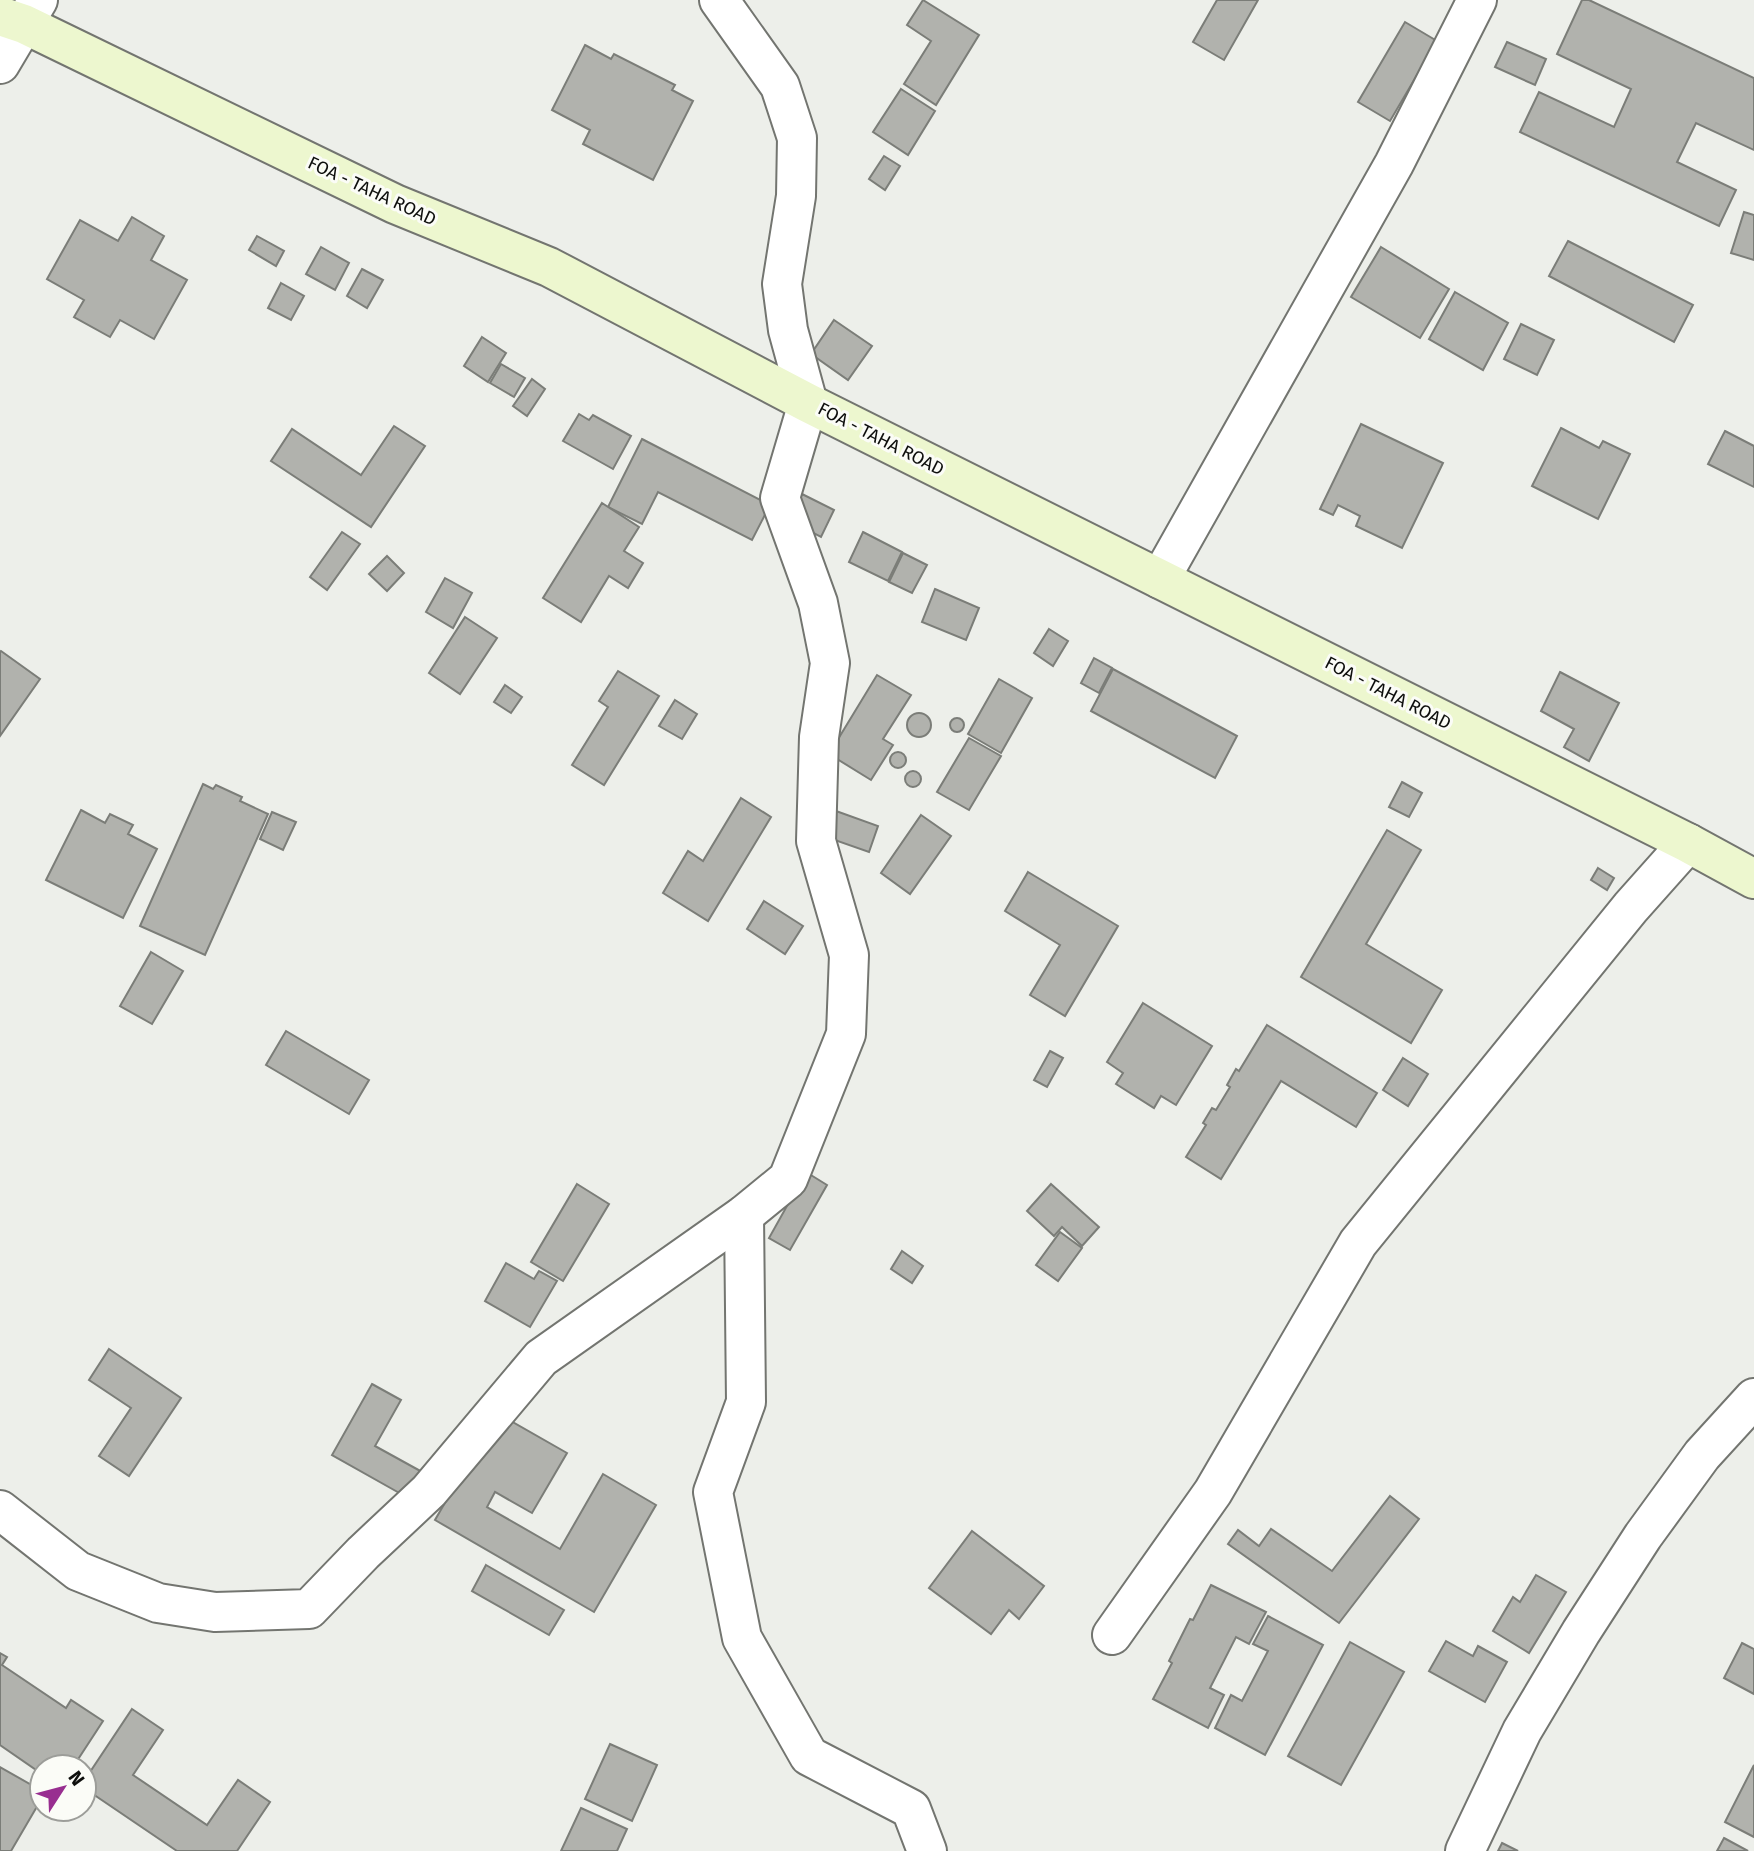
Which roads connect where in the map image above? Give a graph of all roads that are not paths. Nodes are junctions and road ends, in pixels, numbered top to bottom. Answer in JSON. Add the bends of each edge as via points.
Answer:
{"nodes":[{"id":1,"x":719,"y":0,"type":"edge"},
{"id":2,"x":1477,"y":0,"type":"edge"},
{"id":3,"x":21,"y":13,"type":"edge"},
{"id":4,"x":0,"y":64,"type":"edge"},
{"id":5,"x":808,"y":403,"type":"junction"},
{"id":6,"x":1160,"y":579,"type":"junction"},
{"id":7,"x":1688,"y":843,"type":"junction"},
{"id":8,"x":1754,"y":879,"type":"edge"},
{"id":9,"x":744,"y":1214,"type":"junction"},
{"id":10,"x":1754,"y":1398,"type":"edge"},
{"id":11,"x":0,"y":1510,"type":"edge"},
{"id":12,"x":1112,"y":1635,"type":"dead end"},
{"id":13,"x":927,"y":1851,"type":"edge"},
{"id":14,"x":1465,"y":1851,"type":"edge"}],
"edges":[{"from":1,"to":5,"type":"street","via":[[780,86],[797,138],[796,196],[782,284],[788,330]]},
{"from":2,"to":6,"type":"street","via":[[1394,164]]},
{"from":3,"to":4,"type":"street"},
{"from":3,"to":5,"type":"street","name":"FOA - TAHA ROAD","via":[[395,204],[549,267]]},
{"from":5,"to":6,"type":"street","name":"FOA - TAHA ROAD"},
{"from":5,"to":9,"type":"street","via":[[779,498],[818,603],[830,663],[819,737],[816,841],[849,955],[846,1034],[788,1179]]},
{"from":6,"to":7,"type":"street","name":"FOA - TAHA ROAD"},
{"from":7,"to":8,"type":"street","name":"FOA - TAHA ROAD"},
{"from":7,"to":12,"type":"street","via":[[1359,1243],[1213,1492]]},
{"from":9,"to":11,"type":"street","via":[[541,1358],[429,1491],[309,1609],[215,1612],[158,1603],[78,1571]]},
{"from":9,"to":13,"type":"street","via":[[746,1402],[713,1492],[742,1638],[809,1756],[911,1809]]},
{"from":10,"to":14,"type":"street","via":[[1695,1465],[1581,1632],[1522,1731]]}]}
